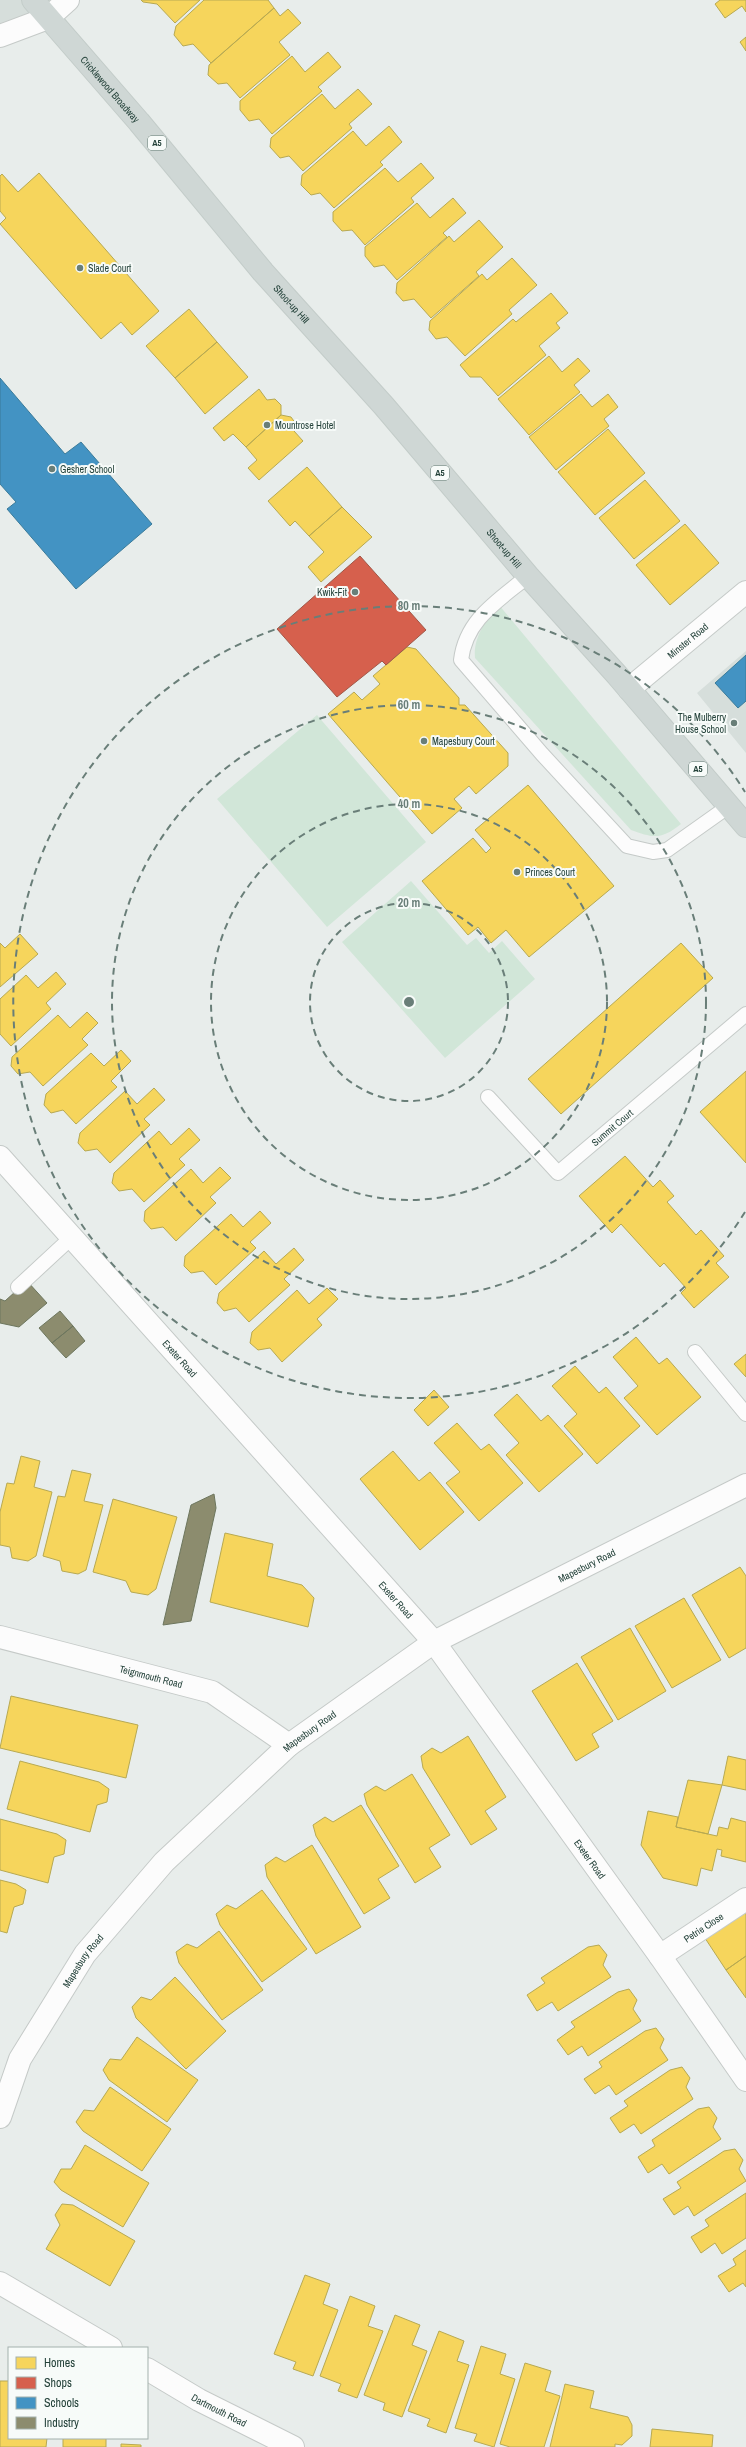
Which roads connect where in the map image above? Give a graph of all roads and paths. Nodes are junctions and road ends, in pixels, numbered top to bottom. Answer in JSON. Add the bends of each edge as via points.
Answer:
{"nodes":[{"id":1,"x":33,"y":0,"type":"edge"},
{"id":2,"x":68,"y":0,"type":"edge"},
{"id":3,"x":48,"y":18,"type":"junction"},
{"id":4,"x":0,"y":36,"type":"edge"},
{"id":5,"x":263,"y":272,"type":"joint"},
{"id":6,"x":528,"y":576,"type":"junction"},
{"id":7,"x":746,"y":592,"type":"edge"},
{"id":8,"x":629,"y":689,"type":"junction"},
{"id":9,"x":729,"y":806,"type":"junction"},
{"id":10,"x":746,"y":826,"type":"edge"},
{"id":11,"x":746,"y":1014,"type":"edge"},
{"id":12,"x":488,"y":1097,"type":"dead end"},
{"id":13,"x":0,"y":1157,"type":"edge"},
{"id":14,"x":72,"y":1237,"type":"junction"},
{"id":15,"x":18,"y":1287,"type":"dead end"},
{"id":16,"x":695,"y":1352,"type":"dead end"},
{"id":17,"x":746,"y":1414,"type":"edge"},
{"id":18,"x":744,"y":1489,"type":"edge"},
{"id":19,"x":0,"y":1637,"type":"edge"},
{"id":20,"x":434,"y":1642,"type":"junction"},
{"id":21,"x":289,"y":1745,"type":"junction"},
{"id":22,"x":746,"y":1899,"type":"edge"},
{"id":23,"x":660,"y":1956,"type":"junction"},
{"id":24,"x":746,"y":2080,"type":"edge"},
{"id":25,"x":0,"y":2117,"type":"edge"},
{"id":26,"x":0,"y":2283,"type":"edge"},
{"id":27,"x":109,"y":2347,"type":"edge"},
{"id":28,"x":148,"y":2370,"type":"edge"},
{"id":29,"x":293,"y":2447,"type":"edge"}],
"edges":[{"from":1,"to":3,"type":"main road","name":"Cricklewood Broadway","number":"A5"},
{"from":2,"to":3,"type":"street"},
{"from":3,"to":4,"type":"street"},
{"from":3,"to":5,"type":"main road","name":"Cricklewood Broadway","number":"A5"},
{"from":5,"to":6,"type":"main road","name":"Shoot-up Hill","number":"A5","via":[[384,406]]},
{"from":6,"to":8,"type":"main road","name":"Shoot-up Hill","number":"A5"},
{"from":6,"to":9,"type":"lane","via":[[480,616],[463,644],[461,660],[542,754],[627,846],[653,852],[667,850]]},
{"from":7,"to":8,"type":"street","name":"Minster Road"},
{"from":8,"to":9,"type":"main road","name":"Shoot-up Hill","number":"A5"},
{"from":9,"to":10,"type":"main road","name":"Shoot-up Hill","number":"A5"},
{"from":11,"to":12,"type":"lane","name":"Summit Court","via":[[558,1173]]},
{"from":13,"to":14,"type":"street","name":"Exeter Road"},
{"from":14,"to":15,"type":"lane"},
{"from":14,"to":20,"type":"street","name":"Exeter Road"},
{"from":16,"to":17,"type":"lane"},
{"from":18,"to":20,"type":"street","name":"Mapesbury Road"},
{"from":19,"to":21,"type":"street","name":"Teignmouth Road","via":[[212,1692]]},
{"from":20,"to":21,"type":"street","name":"Mapesbury Road"},
{"from":20,"to":23,"type":"street","name":"Exeter Road"},
{"from":21,"to":25,"type":"street","name":"Mapesbury Road","via":[[164,1862],[85,1954],[20,2059]]},
{"from":22,"to":23,"type":"street","name":"Petrie Close"},
{"from":23,"to":24,"type":"street","name":"Exeter Road"},
{"from":26,"to":27,"type":"street"},
{"from":28,"to":29,"type":"street","name":"Dartmouth Road","via":[[199,2400]]}]}
